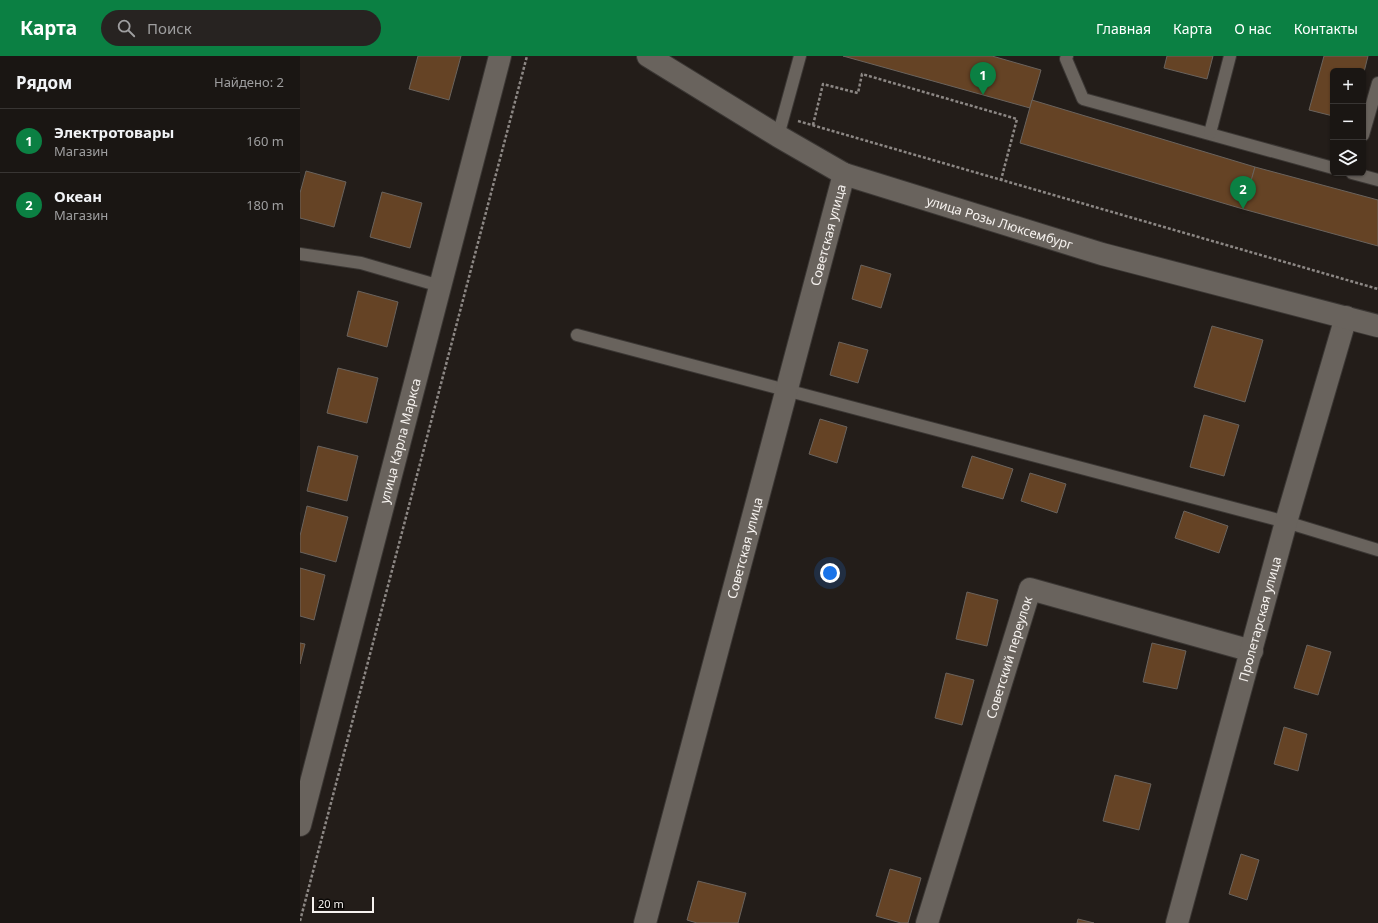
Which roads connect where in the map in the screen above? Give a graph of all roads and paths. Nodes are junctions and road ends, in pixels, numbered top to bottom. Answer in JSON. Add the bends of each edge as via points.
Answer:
{"nodes":[{"id":1,"x":500,"y":56,"type":"edge"},
{"id":2,"x":527,"y":56,"type":"edge"},
{"id":3,"x":800,"y":56,"type":"edge"},
{"id":4,"x":1230,"y":56,"type":"edge"},
{"id":5,"x":1063,"y":57,"type":"edge"},
{"id":6,"x":658,"y":59,"type":"edge"},
{"id":7,"x":1378,"y":82,"type":"edge"},
{"id":8,"x":1366,"y":124,"type":"edge"},
{"id":9,"x":813,"y":125,"type":"junction"},
{"id":10,"x":780,"y":127,"type":"junction"},
{"id":11,"x":1210,"y":133,"type":"junction"},
{"id":12,"x":1330,"y":167,"type":"edge"},
{"id":13,"x":844,"y":174,"type":"junction"},
{"id":14,"x":1363,"y":176,"type":"edge"},
{"id":15,"x":1001,"y":180,"type":"junction"},
{"id":16,"x":1378,"y":180,"type":"edge"},
{"id":17,"x":300,"y":254,"type":"edge"},
{"id":18,"x":440,"y":286,"type":"junction"},
{"id":19,"x":1378,"y":289,"type":"edge"},
{"id":20,"x":1346,"y":317,"type":"junction"},
{"id":21,"x":1378,"y":326,"type":"edge"},
{"id":22,"x":577,"y":335,"type":"dead end"},
{"id":23,"x":788,"y":390,"type":"junction"},
{"id":24,"x":1286,"y":522,"type":"junction"},
{"id":25,"x":1378,"y":550,"type":"edge"},
{"id":26,"x":1252,"y":651,"type":"junction"},
{"id":27,"x":300,"y":826,"type":"edge"},
{"id":28,"x":300,"y":921,"type":"edge"},
{"id":29,"x":645,"y":923,"type":"edge"},
{"id":30,"x":927,"y":923,"type":"edge"},
{"id":31,"x":1177,"y":923,"type":"edge"}],
"edges":[{"from":1,"to":18,"type":"street","name":"улица Карла Маркса"},
{"from":2,"to":28,"type":"path"},
{"from":3,"to":10,"type":"lane"},
{"from":4,"to":11,"type":"lane"},
{"from":5,"to":11,"type":"lane","via":[[1083,99]]},
{"from":6,"to":10,"type":"street","name":"улица Розы Люксембург"},
{"from":7,"to":8,"type":"lane"},
{"from":9,"to":10,"type":"path"},
{"from":9,"to":15,"type":"path"},
{"from":9,"to":15,"type":"path","via":[[823,84],[858,93],[862,74],[1017,119]]},
{"from":10,"to":13,"type":"street","name":"улица Розы Люксембург"},
{"from":11,"to":12,"type":"lane"},
{"from":13,"to":20,"type":"street","name":"улица Розы Люксембург","via":[[1102,254]]},
{"from":13,"to":23,"type":"street","name":"Советская улица"},
{"from":14,"to":16,"type":"lane"},
{"from":15,"to":19,"type":"path"},
{"from":17,"to":18,"type":"lane","via":[[360,263]]},
{"from":18,"to":27,"type":"street","name":"улица Карла Маркса"},
{"from":20,"to":21,"type":"street","name":"улица Розы Люксембург"},
{"from":20,"to":24,"type":"street","name":"Пролетарская улица"},
{"from":22,"to":23,"type":"lane"},
{"from":23,"to":24,"type":"lane"},
{"from":23,"to":29,"type":"street","name":"Советская улица"},
{"from":24,"to":25,"type":"lane"},
{"from":24,"to":26,"type":"street","name":"Пролетарская улица"},
{"from":26,"to":30,"type":"street","name":"Советский переулок","via":[[1030,589]]},
{"from":26,"to":31,"type":"street","name":"Пролетарская улица"}]}
